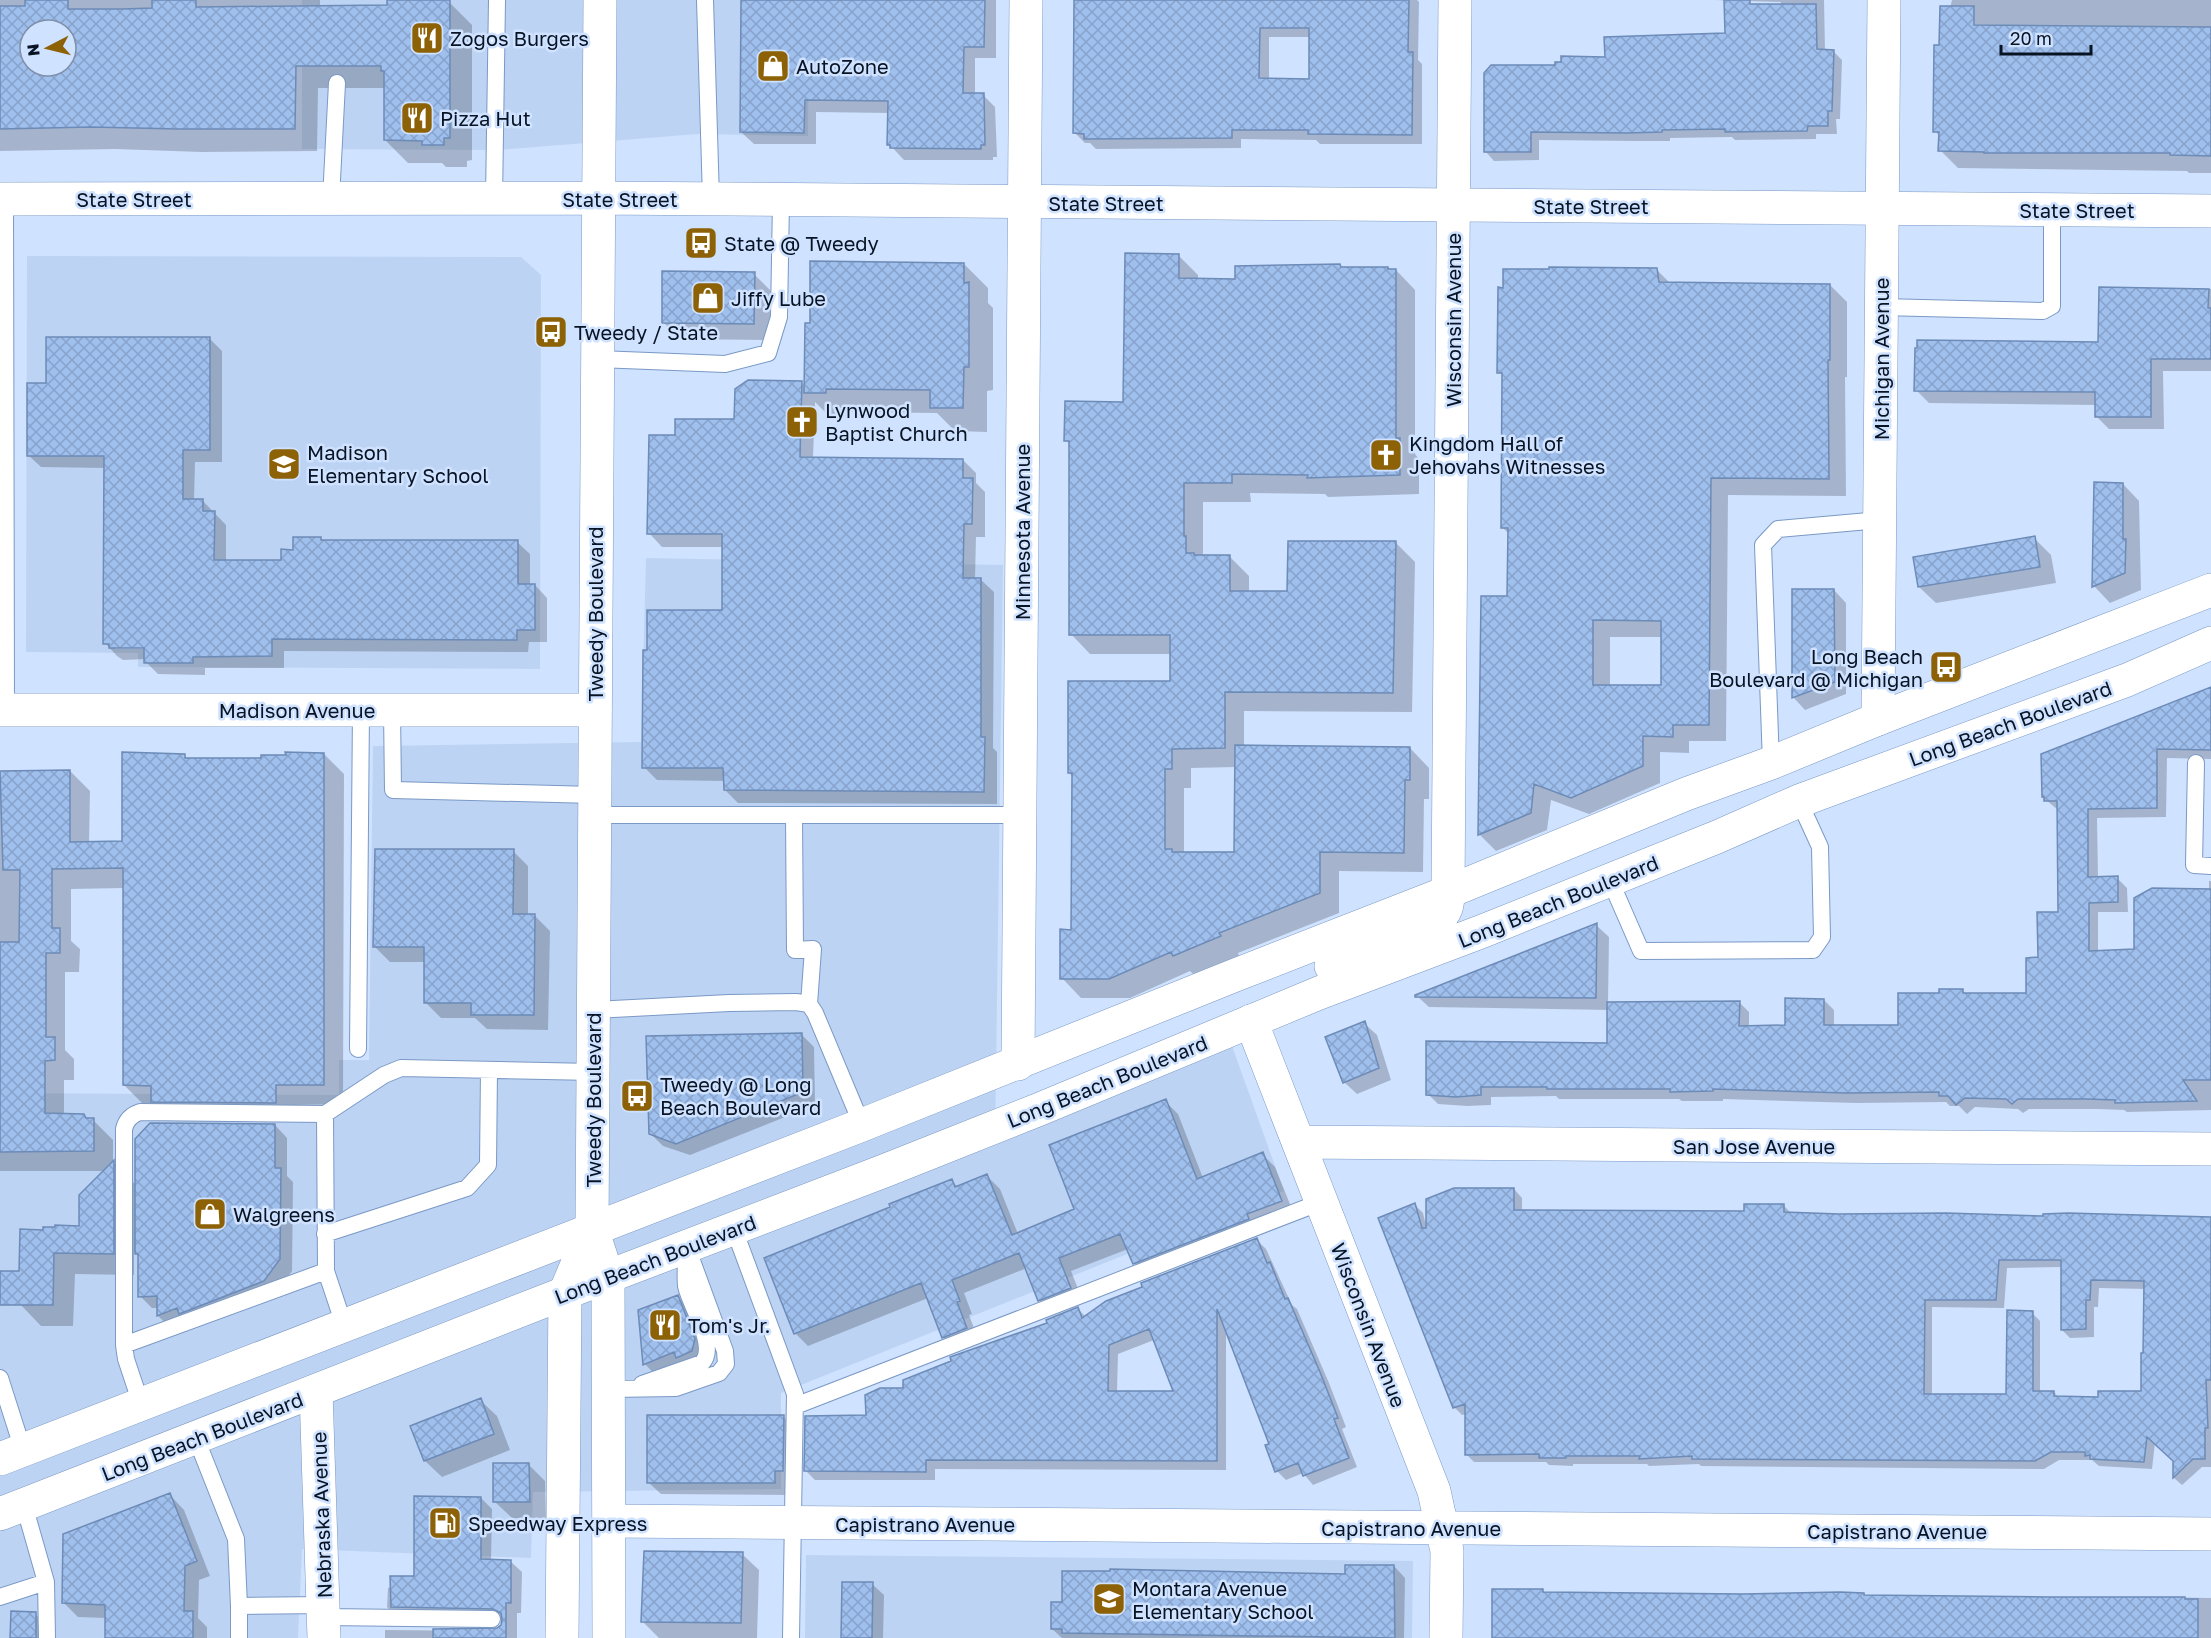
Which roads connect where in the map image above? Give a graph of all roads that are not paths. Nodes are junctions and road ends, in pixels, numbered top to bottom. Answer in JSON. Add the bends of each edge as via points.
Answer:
{"nodes":[{"id":1,"x":497,"y":0,"type":"edge"},
{"id":2,"x":600,"y":0,"type":"edge"},
{"id":3,"x":705,"y":0,"type":"edge"},
{"id":4,"x":1026,"y":0,"type":"edge"},
{"id":5,"x":1455,"y":0,"type":"edge"},
{"id":6,"x":1884,"y":0,"type":"edge"},
{"id":7,"x":337,"y":83,"type":"dead end"},
{"id":8,"x":597,"y":198,"type":"junction"},
{"id":9,"x":331,"y":199,"type":"junction"},
{"id":10,"x":494,"y":199,"type":"junction"},
{"id":11,"x":2,"y":200,"type":"edge"},
{"id":12,"x":711,"y":200,"type":"junction"},
{"id":13,"x":781,"y":200,"type":"junction"},
{"id":14,"x":1024,"y":202,"type":"junction"},
{"id":15,"x":1454,"y":205,"type":"junction"},
{"id":16,"x":1882,"y":209,"type":"junction"},
{"id":17,"x":2052,"y":210,"type":"junction"},
{"id":18,"x":2211,"y":211,"type":"edge"},
{"id":19,"x":1881,"y":307,"type":"junction"},
{"id":20,"x":598,"y":359,"type":"junction"},
{"id":21,"x":3,"y":467,"type":"edge"},
{"id":22,"x":1880,"y":520,"type":"junction"},
{"id":23,"x":2211,"y":590,"type":"edge"},
{"id":24,"x":2211,"y":643,"type":"edge"},
{"id":25,"x":3,"y":710,"type":"edge"},
{"id":26,"x":376,"y":710,"type":"junction"},
{"id":27,"x":595,"y":710,"type":"junction"},
{"id":28,"x":1878,"y":719,"type":"junction"},
{"id":29,"x":1771,"y":763,"type":"junction"},
{"id":30,"x":2196,"y":763,"type":"dead end"},
{"id":31,"x":1799,"y":801,"type":"junction"},
{"id":32,"x":594,"y":805,"type":"junction"},
{"id":33,"x":794,"y":815,"type":"junction"},
{"id":34,"x":1020,"y":815,"type":"junction"},
{"id":35,"x":2211,"y":866,"type":"edge"},
{"id":36,"x":1610,"y":880,"type":"junction"},
{"id":37,"x":1448,"y":892,"type":"junction"},
{"id":38,"x":1319,"y":993,"type":"junction"},
{"id":39,"x":809,"y":1004,"type":"junction"},
{"id":40,"x":594,"y":1010,"type":"junction"},
{"id":41,"x":1251,"y":1022,"type":"junction"},
{"id":42,"x":358,"y":1048,"type":"dead end"},
{"id":43,"x":1018,"y":1064,"type":"junction"},
{"id":44,"x":489,"y":1070,"type":"junction"},
{"id":45,"x":594,"y":1072,"type":"junction"},
{"id":46,"x":325,"y":1114,"type":"junction"},
{"id":47,"x":862,"y":1125,"type":"junction"},
{"id":48,"x":1298,"y":1142,"type":"junction"},
{"id":49,"x":2211,"y":1149,"type":"edge"},
{"id":50,"x":1321,"y":1203,"type":"junction"},
{"id":51,"x":592,"y":1229,"type":"junction"},
{"id":52,"x":734,"y":1229,"type":"junction"},
{"id":53,"x":325,"y":1234,"type":"junction"},
{"id":54,"x":687,"y":1247,"type":"junction"},
{"id":55,"x":326,"y":1271,"type":"junction"},
{"id":56,"x":608,"y":1278,"type":"junction"},
{"id":57,"x":565,"y":1293,"type":"junction"},
{"id":58,"x":344,"y":1325,"type":"junction"},
{"id":59,"x":124,"y":1345,"type":"junction"},
{"id":60,"x":0,"y":1378,"type":"edge"},
{"id":61,"x":620,"y":1389,"type":"junction"},
{"id":62,"x":316,"y":1391,"type":"junction"},
{"id":63,"x":141,"y":1404,"type":"junction"},
{"id":64,"x":795,"y":1406,"type":"junction"},
{"id":65,"x":196,"y":1438,"type":"junction"},
{"id":66,"x":12,"y":1454,"type":"edge"},
{"id":67,"x":12,"y":1509,"type":"edge"},
{"id":68,"x":610,"y":1521,"type":"junction"},
{"id":69,"x":792,"y":1523,"type":"junction"},
{"id":70,"x":1442,"y":1528,"type":"junction"},
{"id":71,"x":2211,"y":1534,"type":"edge"},
{"id":72,"x":46,"y":1582,"type":"junction"},
{"id":73,"x":0,"y":1597,"type":"edge"},
{"id":74,"x":239,"y":1606,"type":"junction"},
{"id":75,"x":492,"y":1619,"type":"dead end"},
{"id":76,"x":324,"y":1620,"type":"edge"},
{"id":77,"x":47,"y":1638,"type":"edge"},
{"id":78,"x":239,"y":1638,"type":"edge"},
{"id":79,"x":562,"y":1638,"type":"edge"},
{"id":80,"x":609,"y":1638,"type":"edge"},
{"id":81,"x":791,"y":1638,"type":"edge"},
{"id":82,"x":1446,"y":1638,"type":"edge"}],
"edges":[{"from":1,"to":10,"type":"lane"},
{"from":2,"to":8,"type":"main road","name":"Tweedy Boulevard"},
{"from":3,"to":12,"type":"lane"},
{"from":4,"to":14,"type":"main road","name":"Minnesota Avenue"},
{"from":5,"to":15,"type":"main road","name":"Wisconsin Avenue"},
{"from":6,"to":16,"type":"main road","name":"Michigan Avenue"},
{"from":7,"to":9,"type":"lane"},
{"from":8,"to":10,"type":"main road","name":"State Street"},
{"from":8,"to":12,"type":"main road","name":"State Street"},
{"from":8,"to":20,"type":"main road","name":"Tweedy Boulevard"},
{"from":9,"to":10,"type":"main road","name":"State Street"},
{"from":9,"to":11,"type":"main road","name":"State Street"},
{"from":11,"to":21,"type":"lane"},
{"from":12,"to":13,"type":"main road","name":"State Street"},
{"from":13,"to":14,"type":"main road","name":"State Street"},
{"from":13,"to":20,"type":"lane","via":[[779,317],[768,353],[725,364]]},
{"from":14,"to":15,"type":"main road","name":"State Street"},
{"from":14,"to":34,"type":"main road","name":"Minnesota Avenue"},
{"from":15,"to":16,"type":"main road","name":"State Street"},
{"from":15,"to":37,"type":"main road","name":"Wisconsin Avenue"},
{"from":16,"to":17,"type":"main road","name":"State Street"},
{"from":16,"to":19,"type":"main road","name":"Michigan Avenue"},
{"from":17,"to":18,"type":"main road","name":"State Street"},
{"from":17,"to":19,"type":"lane","via":[[2052,306],[2043,311]]},
{"from":19,"to":22,"type":"main road","name":"Michigan Avenue"},
{"from":20,"to":27,"type":"main road","name":"Tweedy Boulevard"},
{"from":21,"to":25,"type":"lane"},
{"from":22,"to":28,"type":"main road","name":"Michigan Avenue"},
{"from":22,"to":29,"type":"lane","via":[[1778,530],[1763,545]]},
{"from":23,"to":28,"type":"main road"},
{"from":24,"to":31,"type":"main road","name":"Long Beach Boulevard","via":[[2127,680]]},
{"from":25,"to":26,"type":"main road","name":"Madison Avenue"},
{"from":26,"to":27,"type":"main road","name":"Madison Avenue"},
{"from":26,"to":32,"type":"lane","via":[[393,790]]},
{"from":26,"to":42,"type":"lane"},
{"from":27,"to":32,"type":"main road","name":"Tweedy Boulevard"},
{"from":28,"to":29,"type":"main road"},
{"from":29,"to":37,"type":"main road"},
{"from":30,"to":35,"type":"lane","via":[[2194,865]]},
{"from":31,"to":36,"type":"main road","name":"Long Beach Boulevard"},
{"from":31,"to":36,"type":"lane","via":[[1820,847],[1822,937],[1813,950],[1641,951]]},
{"from":32,"to":33,"type":"lane"},
{"from":32,"to":40,"type":"main road","name":"Tweedy Boulevard"},
{"from":33,"to":34,"type":"lane"},
{"from":33,"to":39,"type":"lane","via":[[795,950],[813,949]]},
{"from":34,"to":43,"type":"main road","name":"Minnesota Avenue"},
{"from":36,"to":38,"type":"main road","name":"Long Beach Boulevard"},
{"from":37,"to":38,"type":"main road","name":"Wisconsin Avenue","via":[[1444,915],[1332,965],[1322,977]]},
{"from":37,"to":43,"type":"main road"},
{"from":38,"to":41,"type":"main road","name":"Long Beach Boulevard"},
{"from":39,"to":40,"type":"lane","via":[[729,1003]]},
{"from":39,"to":47,"type":"lane"},
{"from":40,"to":45,"type":"main road","name":"Tweedy Boulevard"},
{"from":41,"to":48,"type":"main road","name":"Wisconsin Avenue"},
{"from":41,"to":52,"type":"main road","name":"Long Beach Boulevard","via":[[1040,1110]]},
{"from":43,"to":47,"type":"main road"},
{"from":44,"to":45,"type":"lane"},
{"from":44,"to":46,"type":"lane","via":[[401,1068],[384,1074]]},
{"from":44,"to":53,"type":"lane","via":[[488,1165],[467,1188]]},
{"from":45,"to":51,"type":"main road","name":"Tweedy Boulevard"},
{"from":46,"to":53,"type":"lane"},
{"from":46,"to":59,"type":"lane","via":[[140,1112],[129,1118],[124,1129]]},
{"from":47,"to":51,"type":"main road"},
{"from":48,"to":49,"type":"main road","name":"San Jose Avenue"},
{"from":48,"to":50,"type":"main road","name":"Wisconsin Avenue"},
{"from":50,"to":64,"type":"lane"},
{"from":50,"to":70,"type":"main road","name":"Wisconsin Avenue","via":[[1434,1491]]},
{"from":51,"to":56,"type":"main road","name":"Tweedy Boulevard"},
{"from":51,"to":57,"type":"main road","name":"Tweedy Boulevard"},
{"from":51,"to":58,"type":"main road"},
{"from":52,"to":54,"type":"main road","name":"Long Beach Boulevard"},
{"from":52,"to":64,"type":"lane","via":[[795,1394]]},
{"from":53,"to":55,"type":"lane"},
{"from":54,"to":56,"type":"main road","name":"Long Beach Boulevard"},
{"from":54,"to":61,"type":"lane","via":[[725,1351],[726,1364],[719,1373],[676,1388]]},
{"from":55,"to":58,"type":"lane"},
{"from":55,"to":59,"type":"lane"},
{"from":56,"to":57,"type":"main road","name":"Long Beach Boulevard"},
{"from":56,"to":61,"type":"main road","name":"Tweedy Boulevard"},
{"from":57,"to":62,"type":"main road","name":"Long Beach Boulevard"},
{"from":57,"to":79,"type":"main road","name":"Tweedy Boulevard"},
{"from":58,"to":63,"type":"main road"},
{"from":59,"to":63,"type":"lane"},
{"from":60,"to":66,"type":"lane"},
{"from":61,"to":68,"type":"main road","name":"Tweedy Boulevard"},
{"from":62,"to":65,"type":"main road","name":"Long Beach Boulevard"},
{"from":62,"to":76,"type":"main road","name":"Nebraska Avenue"},
{"from":63,"to":66,"type":"main road"},
{"from":64,"to":69,"type":"lane"},
{"from":65,"to":67,"type":"main road","name":"Long Beach Boulevard"},
{"from":65,"to":74,"type":"lane","via":[[236,1539]]},
{"from":67,"to":72,"type":"lane"},
{"from":68,"to":69,"type":"main road","name":"Capistrano Avenue"},
{"from":68,"to":80,"type":"main road","name":"Tweedy Boulevard"},
{"from":69,"to":70,"type":"main road","name":"Capistrano Avenue"},
{"from":69,"to":81,"type":"lane"},
{"from":70,"to":71,"type":"main road","name":"Capistrano Avenue"},
{"from":70,"to":82,"type":"main road","name":"Wisconsin Avenue","via":[[1447,1551]]},
{"from":72,"to":73,"type":"lane"},
{"from":72,"to":77,"type":"lane"},
{"from":74,"to":76,"type":"lane"},
{"from":74,"to":78,"type":"lane"},
{"from":75,"to":76,"type":"lane"}]}
